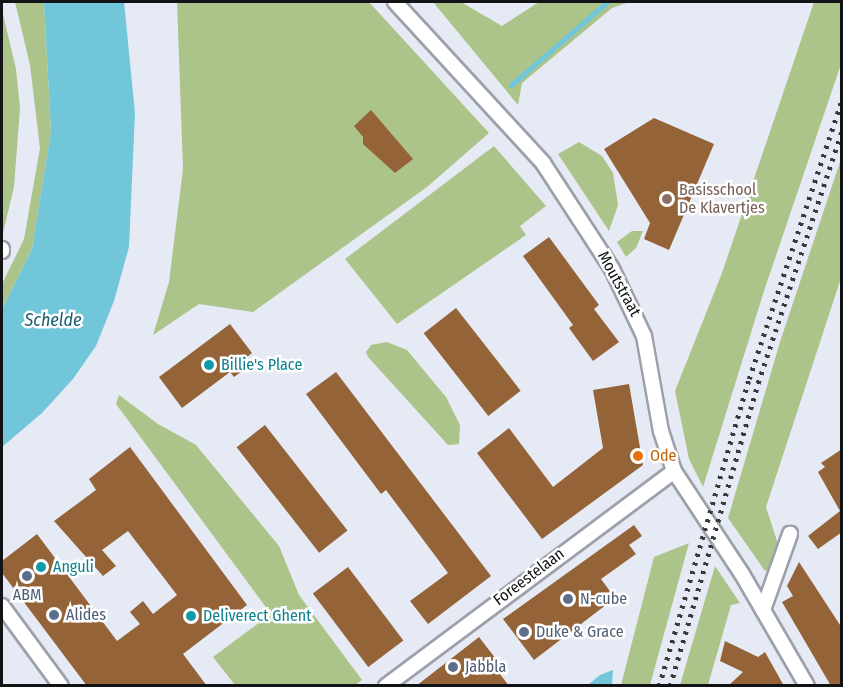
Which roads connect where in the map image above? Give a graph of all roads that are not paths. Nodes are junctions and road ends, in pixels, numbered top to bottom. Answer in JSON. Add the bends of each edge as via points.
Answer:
{"nodes":[{"id":1,"x":395,"y":2,"type":"edge"},
{"id":2,"x":674,"y":471,"type":"junction"},
{"id":3,"x":790,"y":534,"type":"dead end"},
{"id":4,"x":2,"y":606,"type":"edge"},
{"id":5,"x":763,"y":610,"type":"junction"},
{"id":6,"x":62,"y":686,"type":"edge"},
{"id":7,"x":386,"y":686,"type":"edge"},
{"id":8,"x":807,"y":686,"type":"edge"}],
"edges":[{"from":1,"to":2,"type":"street","name":"Moutstraat","via":[[543,164],[618,279],[644,336],[661,431]]},
{"from":2,"to":5,"type":"street","name":"Moutstraat"},
{"from":2,"to":7,"type":"street","name":"Foreestelaan"},
{"from":3,"to":5,"type":"street"},
{"from":4,"to":6,"type":"street"},
{"from":5,"to":8,"type":"street","name":"Moutstraat"}]}
